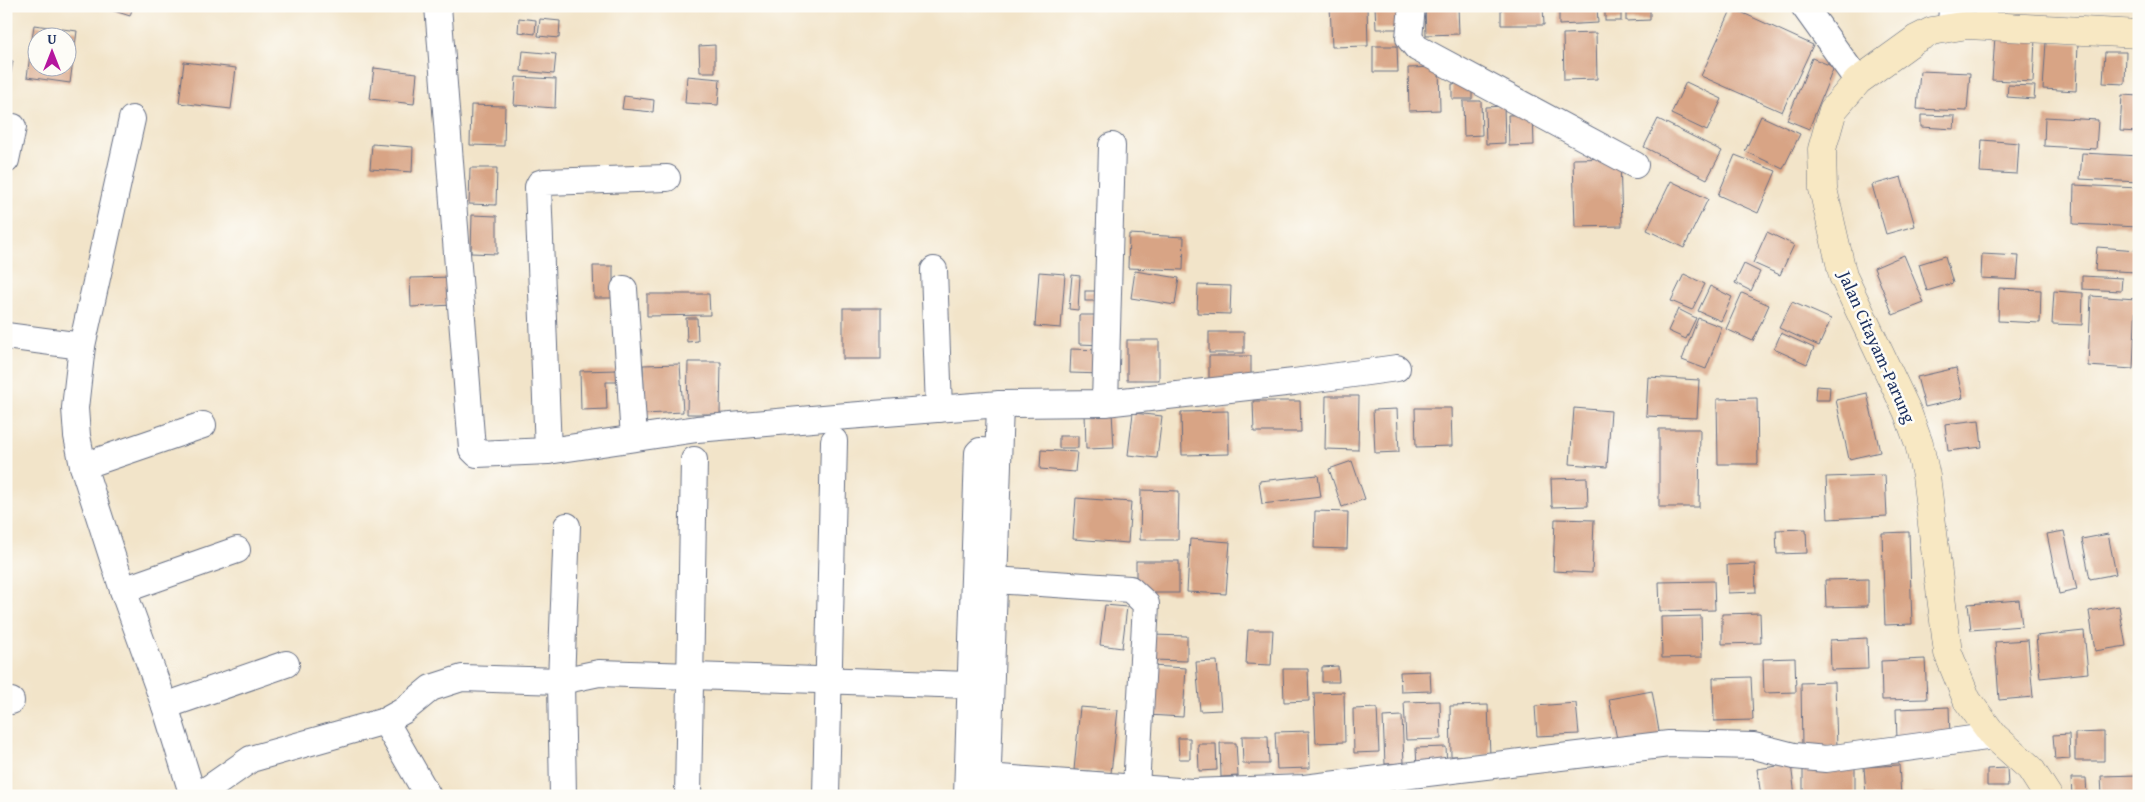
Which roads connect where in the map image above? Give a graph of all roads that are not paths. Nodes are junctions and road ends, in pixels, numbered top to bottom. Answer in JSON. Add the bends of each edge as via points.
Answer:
{"nodes":[{"id":1,"x":438,"y":6,"type":"edge"},
{"id":2,"x":1412,"y":6,"type":"edge"},
{"id":3,"x":1804,"y":6,"type":"edge"},
{"id":4,"x":1952,"y":16,"type":"edge"},
{"id":5,"x":2139,"y":34,"type":"edge"},
{"id":6,"x":1858,"y":81,"type":"junction"},
{"id":7,"x":132,"y":119,"type":"dead end"},
{"id":8,"x":14,"y":127,"type":"dead end"},
{"id":9,"x":1112,"y":146,"type":"dead end"},
{"id":10,"x":6,"y":160,"type":"edge"},
{"id":11,"x":1635,"y":165,"type":"dead end"},
{"id":12,"x":667,"y":178,"type":"dead end"},
{"id":13,"x":934,"y":270,"type":"dead end"},
{"id":14,"x":624,"y":289,"type":"dead end"},
{"id":15,"x":6,"y":336,"type":"edge"},
{"id":16,"x":82,"y":346,"type":"junction"},
{"id":17,"x":1396,"y":368,"type":"dead end"},
{"id":18,"x":1105,"y":403,"type":"junction"},
{"id":19,"x":1000,"y":404,"type":"junction"},
{"id":20,"x":939,"y":409,"type":"junction"},
{"id":21,"x":204,"y":425,"type":"dead end"},
{"id":22,"x":634,"y":438,"type":"junction"},
{"id":23,"x":834,"y":441,"type":"dead end"},
{"id":24,"x":548,"y":451,"type":"junction"},
{"id":25,"x":998,"y":452,"type":"junction"},
{"id":26,"x":694,"y":460,"type":"dead end"},
{"id":27,"x":83,"y":466,"type":"junction"},
{"id":28,"x":567,"y":526,"type":"dead end"},
{"id":29,"x":237,"y":550,"type":"dead end"},
{"id":30,"x":994,"y":580,"type":"junction"},
{"id":31,"x":123,"y":590,"type":"junction"},
{"id":32,"x":286,"y":664,"type":"dead end"},
{"id":33,"x":690,"y":676,"type":"junction"},
{"id":34,"x":561,"y":680,"type":"junction"},
{"id":35,"x":829,"y":680,"type":"junction"},
{"id":36,"x":970,"y":684,"type":"junction"},
{"id":37,"x":165,"y":706,"type":"junction"},
{"id":38,"x":385,"y":721,"type":"junction"},
{"id":39,"x":1994,"y":736,"type":"junction"},
{"id":40,"x":987,"y":786,"type":"edge"},
{"id":41,"x":1136,"y":788,"type":"junction"},
{"id":42,"x":193,"y":796,"type":"edge"},
{"id":43,"x":198,"y":796,"type":"edge"},
{"id":44,"x":428,"y":796,"type":"edge"},
{"id":45,"x":563,"y":796,"type":"edge"},
{"id":46,"x":688,"y":796,"type":"edge"},
{"id":47,"x":826,"y":796,"type":"edge"},
{"id":48,"x":967,"y":796,"type":"edge"},
{"id":49,"x":2048,"y":796,"type":"edge"}],
"edges":[{"from":1,"to":24,"type":"street","via":[[472,449],[476,454]]},
{"from":2,"to":11,"type":"street","via":[[1409,38],[1417,48]]},
{"from":3,"to":6,"type":"street"},
{"from":4,"to":5,"type":"street","name":"Jalan Citayam-Parung"},
{"from":4,"to":6,"type":"street","name":"Jalan Citayam-Parung"},
{"from":6,"to":39,"type":"street","name":"Jalan Citayam-Parung","via":[[1832,110],[1822,149],[1823,189],[1843,276],[1907,411],[1919,444],[1926,476],[1948,653],[1967,700]]},
{"from":7,"to":16,"type":"street"},
{"from":8,"to":10,"type":"street"},
{"from":9,"to":18,"type":"street"},
{"from":12,"to":24,"type":"street","via":[[540,182],[538,186]]},
{"from":13,"to":20,"type":"street"},
{"from":14,"to":22,"type":"street"},
{"from":15,"to":16,"type":"street"},
{"from":16,"to":27,"type":"street","via":[[75,408]]},
{"from":17,"to":18,"type":"street"},
{"from":18,"to":19,"type":"street"},
{"from":19,"to":20,"type":"street"},
{"from":19,"to":25,"type":"street"},
{"from":20,"to":22,"type":"street","via":[[697,429]]},
{"from":21,"to":27,"type":"street"},
{"from":22,"to":24,"type":"street"},
{"from":23,"to":35,"type":"street"},
{"from":25,"to":30,"type":"street"},
{"from":25,"to":36,"type":"street","via":[[978,453]]},
{"from":26,"to":33,"type":"street"},
{"from":27,"to":31,"type":"street"},
{"from":28,"to":34,"type":"street"},
{"from":29,"to":31,"type":"street"},
{"from":30,"to":40,"type":"street"},
{"from":30,"to":41,"type":"street","via":[[1130,589],[1146,604]]},
{"from":31,"to":37,"type":"street"},
{"from":32,"to":37,"type":"street"},
{"from":33,"to":34,"type":"street","via":[[599,674]]},
{"from":33,"to":35,"type":"street"},
{"from":33,"to":46,"type":"street"},
{"from":34,"to":38,"type":"street","via":[[462,678],[431,688]]},
{"from":34,"to":45,"type":"street"},
{"from":35,"to":36,"type":"street"},
{"from":35,"to":47,"type":"street"},
{"from":36,"to":48,"type":"street"},
{"from":37,"to":42,"type":"street"},
{"from":38,"to":43,"type":"street","via":[[250,759]]},
{"from":38,"to":44,"type":"street"},
{"from":39,"to":41,"type":"street","via":[[1826,759],[1748,746],[1669,744],[1304,788],[1192,792]]},
{"from":39,"to":49,"type":"street","name":"Jalan Citayam-Parung","via":[[2030,768]]},
{"from":40,"to":41,"type":"street"}]}
